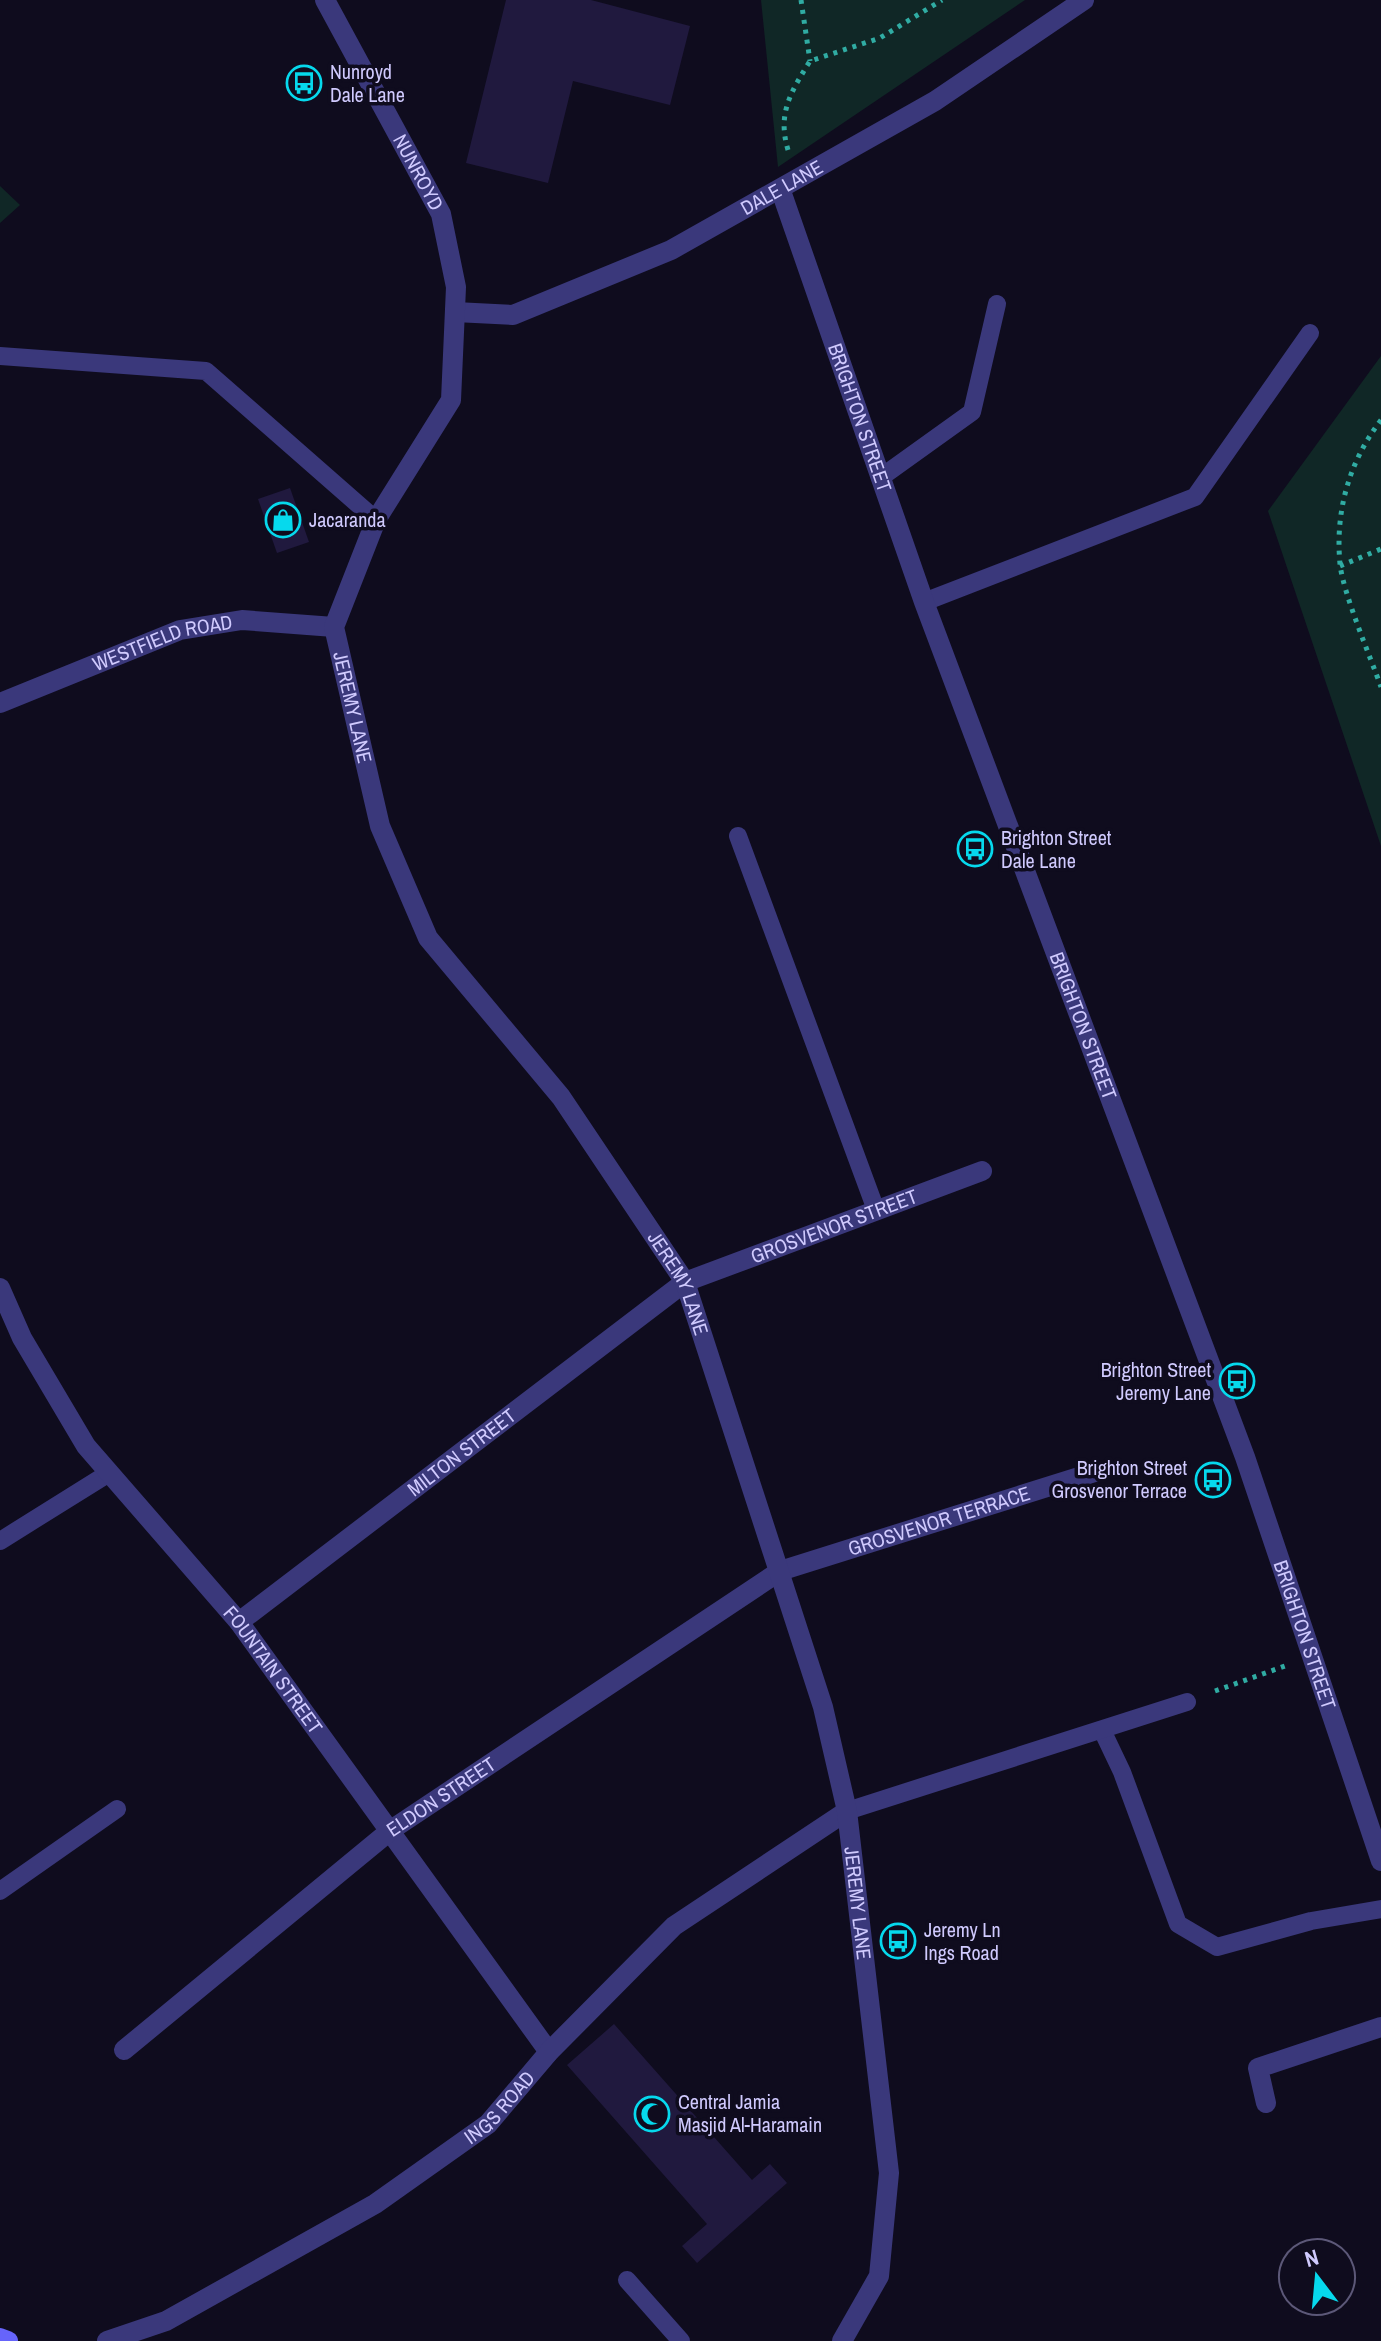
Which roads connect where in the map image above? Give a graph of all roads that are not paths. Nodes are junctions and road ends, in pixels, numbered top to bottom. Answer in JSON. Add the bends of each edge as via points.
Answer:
{"nodes":[{"id":1,"x":325,"y":0,"type":"edge"},
{"id":2,"x":1084,"y":0,"type":"edge"},
{"id":3,"x":789,"y":186,"type":"junction"},
{"id":4,"x":997,"y":304,"type":"dead end"},
{"id":5,"x":455,"y":312,"type":"junction"},
{"id":6,"x":1310,"y":333,"type":"dead end"},
{"id":7,"x":0,"y":356,"type":"edge"},
{"id":8,"x":880,"y":478,"type":"junction"},
{"id":9,"x":376,"y":520,"type":"junction"},
{"id":10,"x":924,"y":602,"type":"junction"},
{"id":11,"x":334,"y":627,"type":"junction"},
{"id":12,"x":0,"y":703,"type":"edge"},
{"id":13,"x":738,"y":836,"type":"dead end"},
{"id":14,"x":982,"y":1171,"type":"dead end"},
{"id":15,"x":876,"y":1210,"type":"junction"},
{"id":16,"x":685,"y":1282,"type":"junction"},
{"id":17,"x":0,"y":1288,"type":"edge"},
{"id":18,"x":1098,"y":1471,"type":"dead end"},
{"id":19,"x":109,"y":1473,"type":"junction"},
{"id":20,"x":0,"y":1541,"type":"edge"},
{"id":21,"x":780,"y":1571,"type":"junction"},
{"id":22,"x":239,"y":1622,"type":"junction"},
{"id":23,"x":1187,"y":1702,"type":"road end"},
{"id":24,"x":1102,"y":1730,"type":"junction"},
{"id":25,"x":117,"y":1809,"type":"dead end"},
{"id":26,"x":847,"y":1811,"type":"junction"},
{"id":27,"x":391,"y":1830,"type":"junction"},
{"id":28,"x":1381,"y":1861,"type":"edge"},
{"id":29,"x":0,"y":1891,"type":"edge"},
{"id":30,"x":1381,"y":1909,"type":"edge"},
{"id":31,"x":1381,"y":2027,"type":"edge"},
{"id":32,"x":124,"y":2050,"type":"dead end"},
{"id":33,"x":549,"y":2052,"type":"junction"},
{"id":34,"x":1266,"y":2103,"type":"dead end"},
{"id":35,"x":627,"y":2280,"type":"dead end"},
{"id":36,"x":0,"y":2338,"type":"edge"},
{"id":37,"x":8,"y":2341,"type":"edge"},
{"id":38,"x":107,"y":2341,"type":"edge"},
{"id":39,"x":681,"y":2341,"type":"edge"},
{"id":40,"x":842,"y":2341,"type":"edge"}],
"edges":[{"from":1,"to":5,"type":"street","name":"NUNROYD","via":[[441,214],[456,287]]},
{"from":2,"to":3,"type":"street","name":"DALE LANE","via":[[935,101]]},
{"from":3,"to":5,"type":"street","name":"DALE LANE","via":[[671,250],[513,315]]},
{"from":3,"to":8,"type":"street","name":"BRIGHTON STREET"},
{"from":4,"to":8,"type":"lane","via":[[972,412]]},
{"from":5,"to":9,"type":"street","name":"JEREMY LANE","via":[[451,400]]},
{"from":6,"to":10,"type":"lane","via":[[1195,497]]},
{"from":7,"to":9,"type":"lane","via":[[206,371]]},
{"from":8,"to":10,"type":"street","name":"BRIGHTON STREET"},
{"from":9,"to":11,"type":"street","name":"JEREMY LANE"},
{"from":10,"to":28,"type":"street","name":"BRIGHTON STREET","via":[[1245,1457]]},
{"from":11,"to":12,"type":"street","name":"WESTFIELD ROAD","via":[[242,620],[180,630]]},
{"from":11,"to":16,"type":"street","name":"JEREMY LANE","via":[[380,826],[428,938],[561,1097]]},
{"from":13,"to":15,"type":"lane"},
{"from":14,"to":15,"type":"street","name":"GROSVENOR STREET"},
{"from":15,"to":16,"type":"street","name":"GROSVENOR STREET"},
{"from":16,"to":21,"type":"street","name":"JEREMY LANE"},
{"from":16,"to":22,"type":"street","name":"MILTON STREET"},
{"from":17,"to":19,"type":"street","name":"FOUNTAIN STREET","via":[[22,1338],[86,1446]]},
{"from":18,"to":21,"type":"street","name":"GROSVENOR TERRACE"},
{"from":19,"to":20,"type":"lane"},
{"from":19,"to":22,"type":"street","name":"FOUNTAIN STREET"},
{"from":21,"to":26,"type":"street","name":"JEREMY LANE","via":[[823,1707]]},
{"from":21,"to":27,"type":"street","name":"ELDON STREET"},
{"from":22,"to":27,"type":"street","name":"FOUNTAIN STREET"},
{"from":23,"to":24,"type":"lane"},
{"from":24,"to":26,"type":"lane"},
{"from":24,"to":30,"type":"lane","via":[[1178,1924],[1217,1947],[1311,1921]]},
{"from":25,"to":29,"type":"lane"},
{"from":26,"to":33,"type":"street","name":"INGS ROAD","via":[[674,1926]]},
{"from":26,"to":40,"type":"street","name":"JEREMY LANE","via":[[889,2173],[879,2276]]},
{"from":27,"to":32,"type":"street","name":"ELDON STREET"},
{"from":27,"to":33,"type":"street","name":"FOUNTAIN STREET"},
{"from":31,"to":34,"type":"street","via":[[1258,2068]]},
{"from":33,"to":38,"type":"street","name":"INGS ROAD","via":[[488,2124],[375,2204],[166,2321]]},
{"from":35,"to":39,"type":"lane"},
{"from":36,"to":37,"type":"main road"}]}
